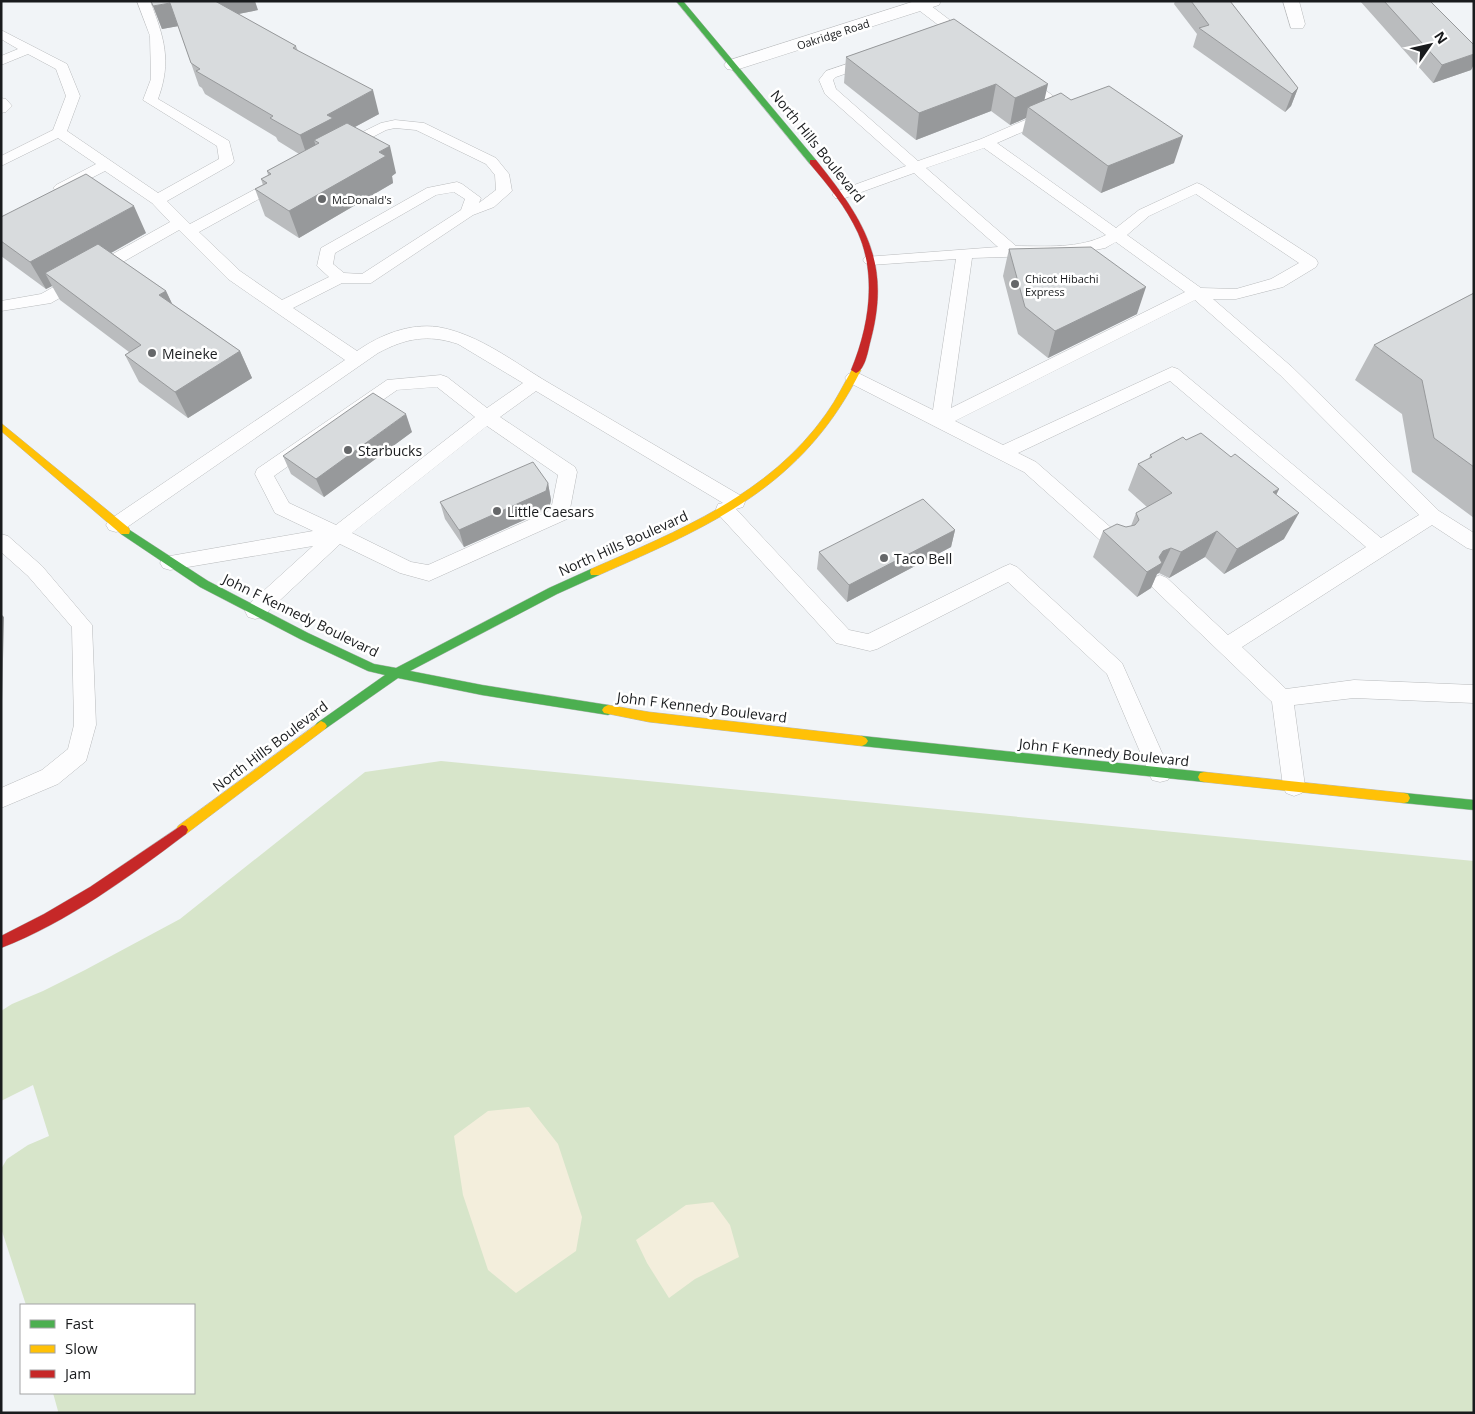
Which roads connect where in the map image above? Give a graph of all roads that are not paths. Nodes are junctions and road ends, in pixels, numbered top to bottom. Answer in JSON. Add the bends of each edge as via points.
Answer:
{"nodes":[{"id":1,"x":143,"y":1,"type":"edge"},
{"id":2,"x":680,"y":1,"type":"edge"},
{"id":3,"x":1291,"y":1,"type":"edge"},
{"id":4,"x":927,"y":3,"type":"edge"},
{"id":5,"x":1297,"y":24,"type":"dead end"},
{"id":6,"x":952,"y":29,"type":"junction"},
{"id":7,"x":1,"y":34,"type":"edge"},
{"id":8,"x":936,"y":36,"type":"edge"},
{"id":9,"x":976,"y":46,"type":"edge"},
{"id":10,"x":28,"y":49,"type":"junction"},
{"id":11,"x":884,"y":56,"type":"edge"},
{"id":12,"x":1,"y":61,"type":"edge"},
{"id":13,"x":734,"y":65,"type":"junction"},
{"id":14,"x":1008,"y":69,"type":"edge"},
{"id":15,"x":1,"y":102,"type":"edge"},
{"id":16,"x":1,"y":109,"type":"edge"},
{"id":17,"x":59,"y":132,"type":"junction"},
{"id":18,"x":986,"y":142,"type":"junction"},
{"id":19,"x":328,"y":156,"type":"edge"},
{"id":20,"x":1,"y":162,"type":"edge"},
{"id":21,"x":106,"y":165,"type":"junction"},
{"id":22,"x":916,"y":167,"type":"junction"},
{"id":23,"x":293,"y":174,"type":"edge"},
{"id":24,"x":840,"y":195,"type":"junction"},
{"id":25,"x":45,"y":196,"type":"edge"},
{"id":26,"x":157,"y":200,"type":"junction"},
{"id":27,"x":468,"y":212,"type":"junction"},
{"id":28,"x":184,"y":227,"type":"junction"},
{"id":29,"x":1116,"y":236,"type":"junction"},
{"id":30,"x":1012,"y":251,"type":"junction"},
{"id":31,"x":965,"y":254,"type":"junction"},
{"id":32,"x":871,"y":260,"type":"junction"},
{"id":33,"x":340,"y":278,"type":"junction"},
{"id":34,"x":1197,"y":293,"type":"junction"},
{"id":35,"x":1,"y":306,"type":"edge"},
{"id":36,"x":281,"y":307,"type":"junction"},
{"id":37,"x":357,"y":360,"type":"junction"},
{"id":38,"x":854,"y":378,"type":"junction"},
{"id":39,"x":536,"y":382,"type":"junction"},
{"id":40,"x":487,"y":417,"type":"junction"},
{"id":41,"x":940,"y":421,"type":"junction"},
{"id":42,"x":1,"y":426,"type":"edge"},
{"id":43,"x":1003,"y":453,"type":"junction"},
{"id":44,"x":731,"y":506,"type":"junction"},
{"id":45,"x":1432,"y":516,"type":"junction"},
{"id":46,"x":116,"y":525,"type":"junction"},
{"id":47,"x":338,"y":534,"type":"junction"},
{"id":48,"x":1,"y":541,"type":"edge"},
{"id":49,"x":1474,"y":543,"type":"edge"},
{"id":50,"x":1117,"y":544,"type":"edge"},
{"id":51,"x":1380,"y":548,"type":"junction"},
{"id":52,"x":170,"y":563,"type":"junction"},
{"id":53,"x":1160,"y":583,"type":"edge"},
{"id":54,"x":255,"y":611,"type":"junction"},
{"id":55,"x":1222,"y":643,"type":"junction"},
{"id":56,"x":395,"y":674,"type":"junction"},
{"id":57,"x":1474,"y":694,"type":"edge"},
{"id":58,"x":1282,"y":698,"type":"junction"},
{"id":59,"x":1160,"y":773,"type":"junction"},
{"id":60,"x":1294,"y":786,"type":"junction"},
{"id":61,"x":1,"y":798,"type":"edge"},
{"id":62,"x":1474,"y":805,"type":"edge"},
{"id":63,"x":1,"y":942,"type":"edge"}],
"edges":[{"from":1,"to":26,"type":"lane","via":[[157,36],[158,79],[150,100],[224,144],[227,162]]},
{"from":2,"to":13,"type":"street","name":"North Hills Boulevard"},
{"from":3,"to":5,"type":"street"},
{"from":4,"to":6,"type":"lane"},
{"from":4,"to":13,"type":"street","name":"Oakridge Road"},
{"from":6,"to":8,"type":"lane"},
{"from":6,"to":9,"type":"lane"},
{"from":7,"to":10,"type":"lane"},
{"from":10,"to":12,"type":"lane"},
{"from":10,"to":17,"type":"lane","via":[[62,67],[73,96]]},
{"from":11,"to":22,"type":"lane","via":[[831,74],[826,80],[830,90]]},
{"from":13,"to":24,"type":"street","name":"North Hills Boulevard"},
{"from":14,"to":18,"type":"lane","via":[[1063,109]]},
{"from":15,"to":16,"type":"lane","via":[[5,106]]},
{"from":17,"to":20,"type":"lane"},
{"from":17,"to":21,"type":"lane"},
{"from":18,"to":22,"type":"lane"},
{"from":18,"to":29,"type":"lane"},
{"from":19,"to":27,"type":"lane","via":[[380,127],[395,124],[418,126],[490,161],[502,174],[504,191],[489,204]]},
{"from":21,"to":25,"type":"lane"},
{"from":21,"to":26,"type":"lane"},
{"from":22,"to":24,"type":"lane"},
{"from":22,"to":30,"type":"lane"},
{"from":23,"to":28,"type":"lane"},
{"from":24,"to":32,"type":"street","name":"North Hills Boulevard","via":[[854,216]]},
{"from":26,"to":28,"type":"lane"},
{"from":27,"to":33,"type":"lane","via":[[365,279]]},
{"from":27,"to":33,"type":"lane","via":[[473,198],[457,187],[432,191],[327,252],[325,266]]},
{"from":28,"to":35,"type":"lane","via":[[45,299]]},
{"from":28,"to":36,"type":"lane","via":[[234,275]]},
{"from":29,"to":30,"type":"lane","via":[[1100,245],[1070,250]]},
{"from":29,"to":34,"type":"lane"},
{"from":29,"to":34,"type":"lane","via":[[1144,213],[1197,188],[1310,263],[1277,283],[1236,294]]},
{"from":30,"to":31,"type":"lane"},
{"from":31,"to":32,"type":"lane"},
{"from":31,"to":41,"type":"lane"},
{"from":32,"to":38,"type":"street","name":"North Hills Boulevard","via":[[874,300],[866,346]]},
{"from":33,"to":36,"type":"lane"},
{"from":34,"to":41,"type":"lane"},
{"from":34,"to":45,"type":"lane","via":[[1286,371]]},
{"from":36,"to":37,"type":"lane"},
{"from":37,"to":39,"type":"lane","via":[[400,335],[443,332],[464,340]]},
{"from":37,"to":46,"type":"lane"},
{"from":38,"to":41,"type":"lane"},
{"from":38,"to":44,"type":"street","name":"North Hills Boulevard","via":[[821,430],[779,470]]},
{"from":39,"to":40,"type":"lane"},
{"from":39,"to":44,"type":"lane"},
{"from":40,"to":47,"type":"lane"},
{"from":40,"to":47,"type":"lane","via":[[442,381],[393,384],[264,474],[282,508]]},
{"from":40,"to":47,"type":"lane","via":[[568,472],[560,514],[430,573],[407,568]]},
{"from":41,"to":43,"type":"lane"},
{"from":42,"to":46,"type":"street","name":"John F Kennedy Boulevard"},
{"from":43,"to":50,"type":"lane","via":[[1030,467]]},
{"from":43,"to":51,"type":"lane","via":[[1172,373]]},
{"from":44,"to":56,"type":"street","name":"North Hills Boulevard","via":[[703,523],[552,590]]},
{"from":44,"to":59,"type":"lane","via":[[843,637],[870,643],[1010,572],[1115,669]]},
{"from":45,"to":49,"type":"lane"},
{"from":45,"to":51,"type":"lane"},
{"from":46,"to":52,"type":"street","name":"John F Kennedy Boulevard"},
{"from":47,"to":52,"type":"lane"},
{"from":47,"to":54,"type":"lane"},
{"from":48,"to":61,"type":"lane","via":[[35,571],[82,625],[85,725],[78,754],[50,777]]},
{"from":51,"to":55,"type":"lane"},
{"from":52,"to":54,"type":"street","name":"John F Kennedy Boulevard"},
{"from":53,"to":55,"type":"lane"},
{"from":54,"to":56,"type":"street","name":"John F Kennedy Boulevard","via":[[363,664]]},
{"from":55,"to":58,"type":"lane"},
{"from":56,"to":59,"type":"street","name":"John F Kennedy Boulevard","via":[[649,716]]},
{"from":56,"to":63,"type":"street","name":"North Hills Boulevard","via":[[279,756],[137,865],[38,924]]},
{"from":57,"to":58,"type":"lane","via":[[1354,689]]},
{"from":58,"to":60,"type":"lane"},
{"from":59,"to":60,"type":"street","name":"John F Kennedy Boulevard"},
{"from":60,"to":62,"type":"street","name":"John F Kennedy Boulevard"}]}
